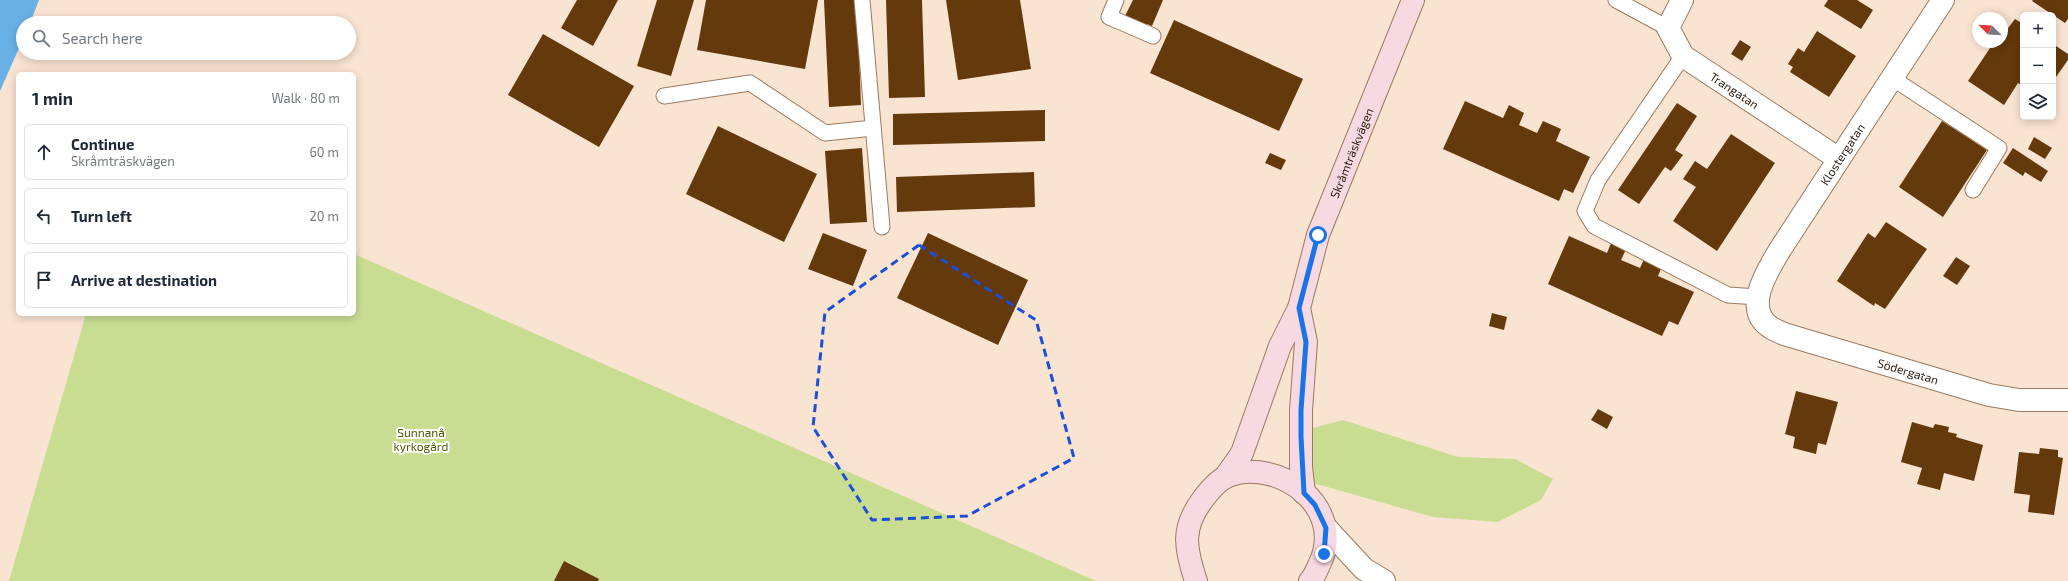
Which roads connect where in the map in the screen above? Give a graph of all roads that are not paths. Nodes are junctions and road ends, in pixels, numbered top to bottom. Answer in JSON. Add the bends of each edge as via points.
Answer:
{"nodes":[{"id":1,"x":862,"y":0,"type":"edge"},
{"id":2,"x":1116,"y":0,"type":"edge"},
{"id":3,"x":1413,"y":0,"type":"edge"},
{"id":4,"x":1616,"y":0,"type":"edge"},
{"id":5,"x":1682,"y":0,"type":"edge"},
{"id":6,"x":1943,"y":0,"type":"edge"},
{"id":7,"x":1668,"y":28,"type":"junction"},
{"id":8,"x":1154,"y":36,"type":"dead end"},
{"id":9,"x":1683,"y":56,"type":"junction"},
{"id":10,"x":1892,"y":78,"type":"junction"},
{"id":11,"x":664,"y":96,"type":"dead end"},
{"id":12,"x":873,"y":128,"type":"junction"},
{"id":13,"x":1839,"y":159,"type":"junction"},
{"id":14,"x":1973,"y":190,"type":"dead end"},
{"id":15,"x":882,"y":227,"type":"dead end"},
{"id":16,"x":1759,"y":305,"type":"junction"},
{"id":17,"x":1299,"y":308,"type":"junction"},
{"id":18,"x":2068,"y":400,"type":"edge"},
{"id":19,"x":1226,"y":476,"type":"junction"},
{"id":20,"x":1304,"y":493,"type":"junction"},
{"id":21,"x":1326,"y":528,"type":"junction"},
{"id":22,"x":1196,"y":581,"type":"edge"},
{"id":23,"x":1310,"y":581,"type":"edge"},
{"id":24,"x":1384,"y":581,"type":"edge"}],
"edges":[{"from":1,"to":12,"type":"lane"},
{"from":2,"to":8,"type":"lane","via":[[1109,17]]},
{"from":3,"to":17,"type":"main road","name":"Skråmträskvägen","via":[[1318,235]]},
{"from":4,"to":7,"type":"lane"},
{"from":5,"to":7,"type":"street"},
{"from":6,"to":10,"type":"street","name":"Klostergatan"},
{"from":7,"to":9,"type":"street","name":"Trangatan"},
{"from":9,"to":13,"type":"street","name":"Trangatan"},
{"from":9,"to":16,"type":"lane","via":[[1598,180],[1585,211],[1594,226],[1728,295]]},
{"from":10,"to":13,"type":"street","name":"Klostergatan"},
{"from":10,"to":14,"type":"lane","via":[[1998,148]]},
{"from":11,"to":12,"type":"lane","via":[[750,83],[825,133]]},
{"from":12,"to":15,"type":"lane"},
{"from":13,"to":16,"type":"street","name":"Klostergatan","via":[[1762,280]]},
{"from":16,"to":18,"type":"street","name":"Södergatan","via":[[1769,327],[1784,334],[1989,395],[2019,400]]},
{"from":17,"to":19,"type":"main road","name":"Skråmträskvägen","via":[[1280,346],[1242,453]]},
{"from":17,"to":20,"type":"main road","name":"Skråmträskvägen","via":[[1306,342],[1301,410],[1301,468]]},
{"from":19,"to":20,"type":"main road","via":[[1248,471],[1273,474],[1298,486]]},
{"from":19,"to":22,"type":"main road","via":[[1211,489],[1197,507],[1187,530],[1188,556]]},
{"from":20,"to":21,"type":"main road","via":[[1315,505]]},
{"from":21,"to":23,"type":"main road","via":[[1324,554]]},
{"from":21,"to":24,"type":"street","via":[[1364,569]]}]}
